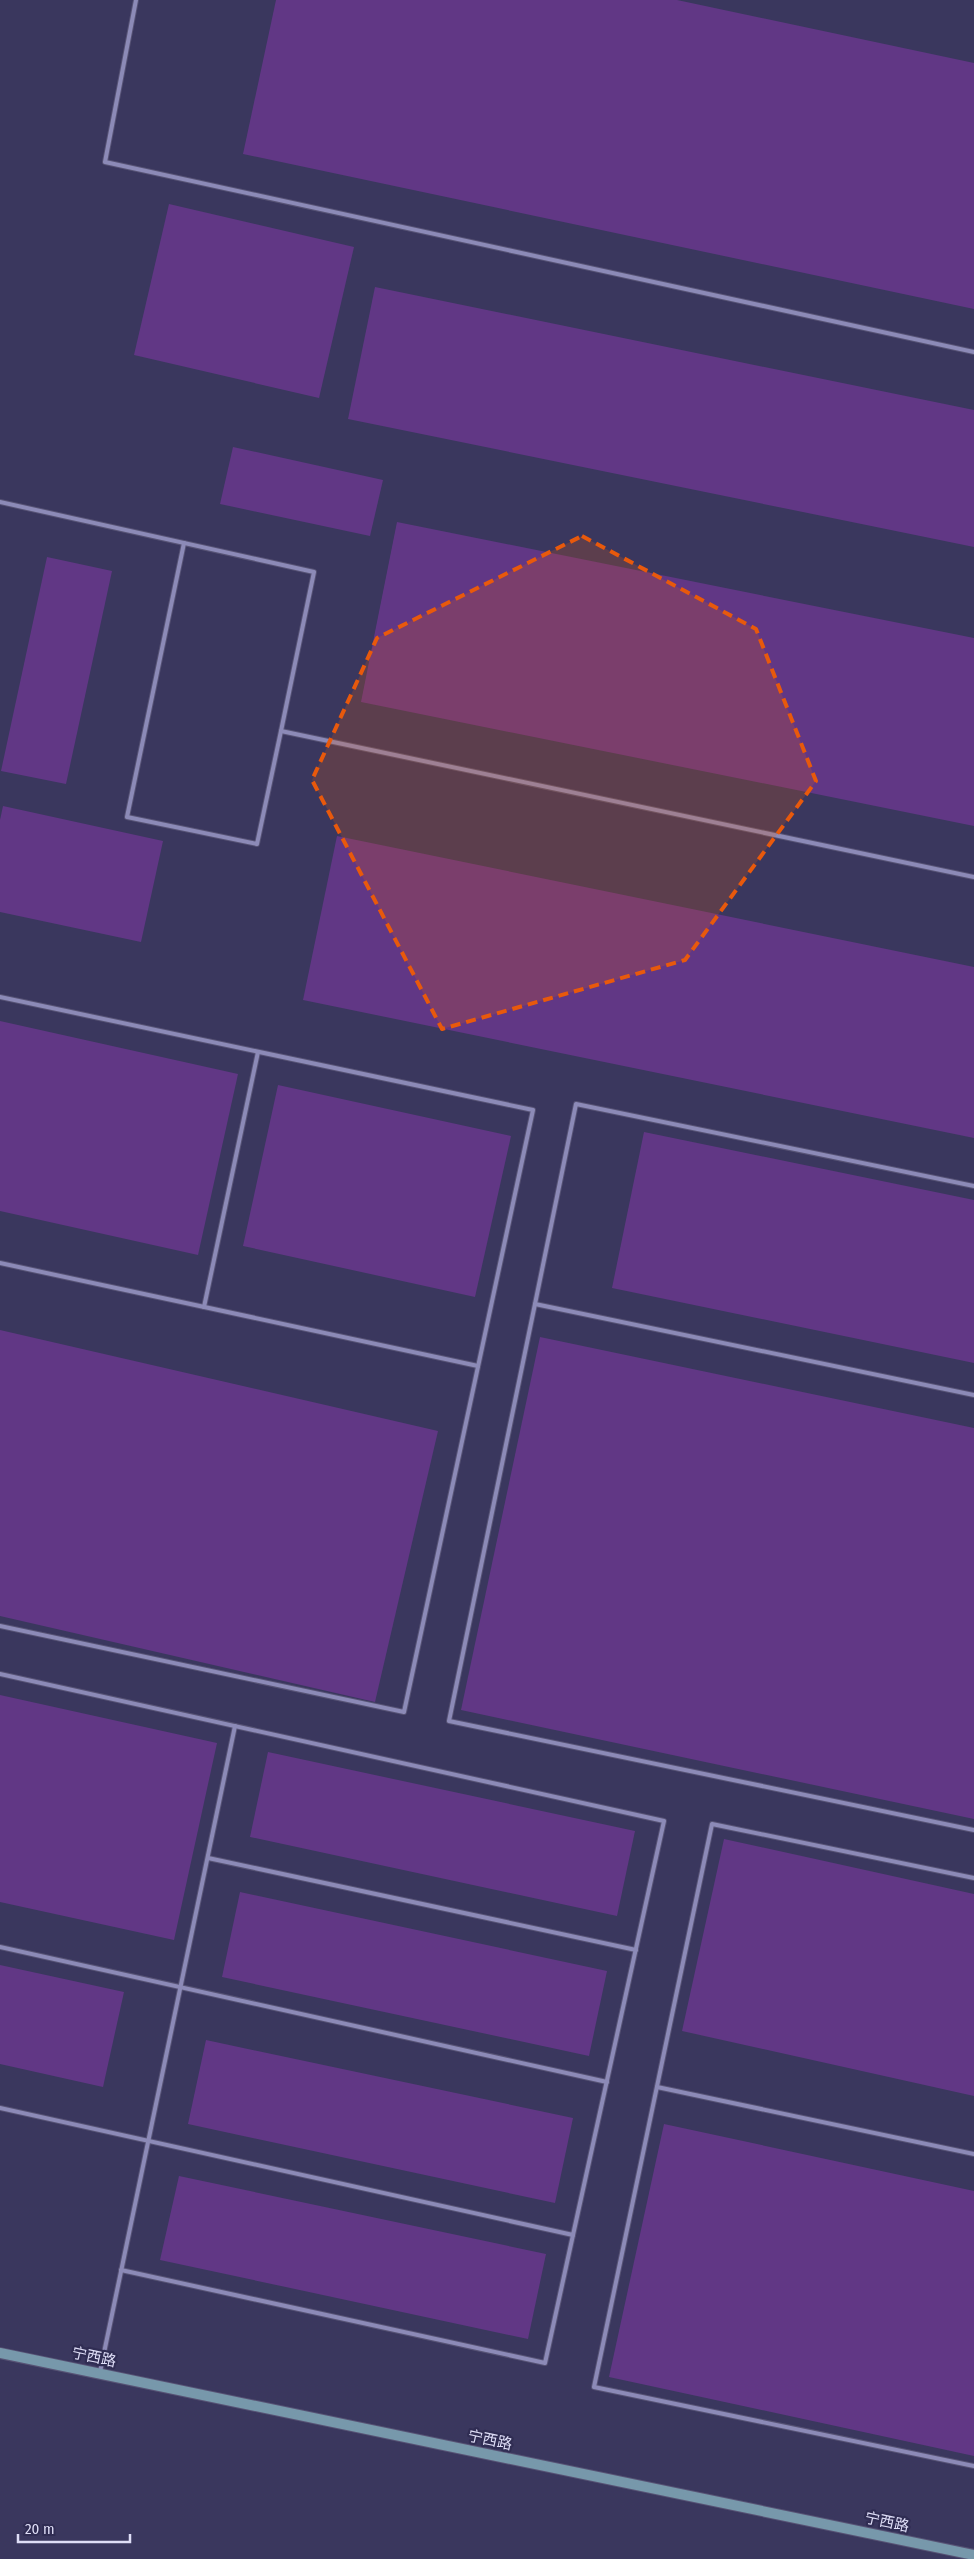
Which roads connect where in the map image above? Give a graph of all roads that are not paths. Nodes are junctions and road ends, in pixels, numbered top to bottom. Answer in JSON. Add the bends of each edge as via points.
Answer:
{"nodes":[{"id":1,"x":136,"y":0,"type":"edge"},
{"id":2,"x":974,"y":352,"type":"edge"},
{"id":3,"x":0,"y":502,"type":"edge"},
{"id":4,"x":184,"y":543,"type":"junction"},
{"id":5,"x":281,"y":731,"type":"junction"},
{"id":6,"x":974,"y":876,"type":"edge"},
{"id":7,"x":0,"y":997,"type":"edge"},
{"id":8,"x":258,"y":1052,"type":"junction"},
{"id":9,"x":974,"y":1186,"type":"edge"},
{"id":10,"x":0,"y":1263,"type":"edge"},
{"id":11,"x":535,"y":1304,"type":"junction"},
{"id":12,"x":204,"y":1307,"type":"junction"},
{"id":13,"x":478,"y":1366,"type":"junction"},
{"id":14,"x":974,"y":1395,"type":"edge"},
{"id":15,"x":0,"y":1626,"type":"edge"},
{"id":16,"x":0,"y":1674,"type":"edge"},
{"id":17,"x":235,"y":1726,"type":"junction"},
{"id":18,"x":974,"y":1830,"type":"edge"},
{"id":19,"x":208,"y":1858,"type":"junction"},
{"id":20,"x":974,"y":1878,"type":"edge"},
{"id":21,"x":0,"y":1947,"type":"edge"},
{"id":22,"x":636,"y":1950,"type":"junction"},
{"id":23,"x":181,"y":1987,"type":"junction"},
{"id":24,"x":607,"y":2082,"type":"junction"},
{"id":25,"x":657,"y":2087,"type":"junction"},
{"id":26,"x":0,"y":2108,"type":"edge"},
{"id":27,"x":149,"y":2141,"type":"junction"},
{"id":28,"x":974,"y":2154,"type":"edge"},
{"id":29,"x":572,"y":2235,"type":"junction"},
{"id":30,"x":121,"y":2270,"type":"junction"},
{"id":31,"x":0,"y":2353,"type":"edge"},
{"id":32,"x":100,"y":2374,"type":"junction"},
{"id":33,"x":974,"y":2466,"type":"edge"},
{"id":34,"x":974,"y":2555,"type":"edge"}],
"edges":[{"from":1,"to":2,"type":"lane","via":[[105,162]]},
{"from":3,"to":4,"type":"lane"},
{"from":4,"to":5,"type":"lane","via":[[314,572]]},
{"from":4,"to":5,"type":"lane","via":[[127,816],[257,844]]},
{"from":5,"to":6,"type":"lane"},
{"from":7,"to":8,"type":"lane"},
{"from":8,"to":12,"type":"lane"},
{"from":8,"to":13,"type":"lane","via":[[533,1110]]},
{"from":9,"to":11,"type":"lane","via":[[576,1104]]},
{"from":10,"to":12,"type":"lane"},
{"from":11,"to":14,"type":"lane"},
{"from":11,"to":18,"type":"lane","via":[[449,1721]]},
{"from":12,"to":13,"type":"lane"},
{"from":13,"to":15,"type":"lane","via":[[404,1712]]},
{"from":16,"to":17,"type":"lane"},
{"from":17,"to":19,"type":"lane"},
{"from":17,"to":22,"type":"lane","via":[[664,1821]]},
{"from":19,"to":22,"type":"lane"},
{"from":19,"to":23,"type":"lane"},
{"from":20,"to":25,"type":"lane","via":[[712,1824]]},
{"from":21,"to":23,"type":"lane"},
{"from":22,"to":24,"type":"lane"},
{"from":23,"to":24,"type":"lane"},
{"from":23,"to":27,"type":"lane"},
{"from":24,"to":29,"type":"lane"},
{"from":25,"to":28,"type":"lane"},
{"from":25,"to":33,"type":"lane","via":[[594,2388]]},
{"from":26,"to":27,"type":"lane"},
{"from":27,"to":29,"type":"lane"},
{"from":27,"to":30,"type":"lane"},
{"from":29,"to":30,"type":"lane","via":[[545,2363]]},
{"from":30,"to":32,"type":"lane"},
{"from":31,"to":32,"type":"main road","name":"宁西路"},
{"from":32,"to":34,"type":"main road","name":"宁西路"}]}
